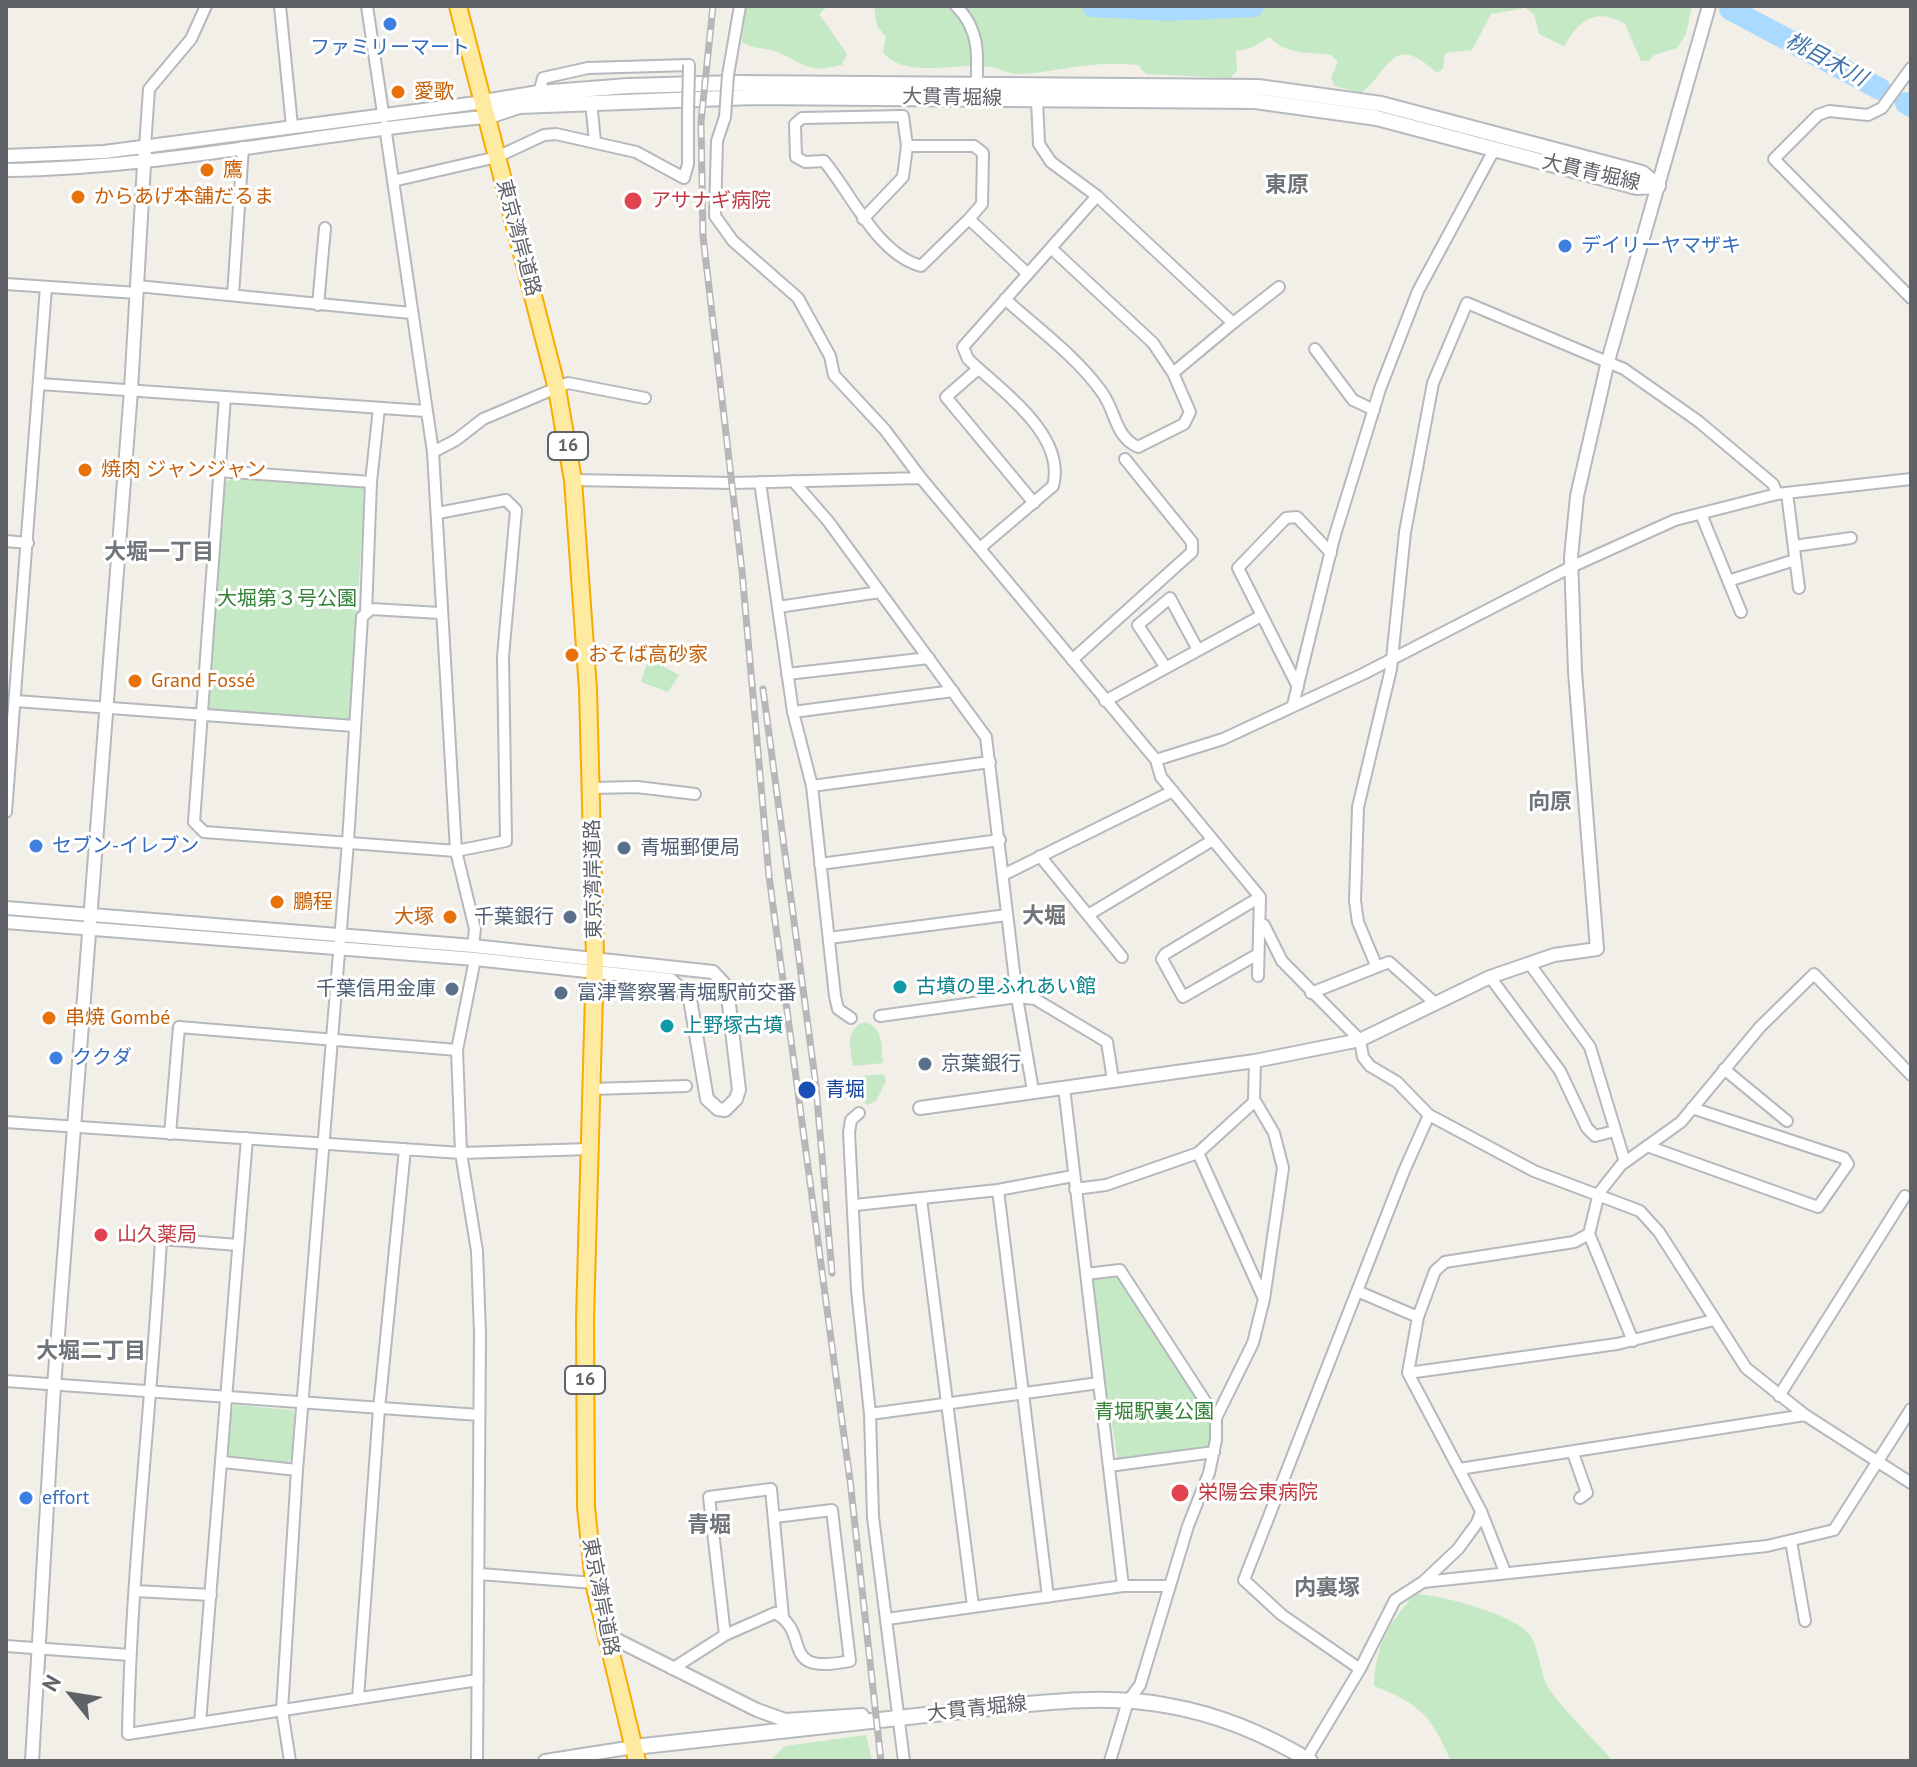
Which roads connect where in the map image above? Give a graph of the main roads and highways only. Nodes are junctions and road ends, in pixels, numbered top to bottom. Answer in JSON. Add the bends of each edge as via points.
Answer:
{"nodes":[{"id":1,"x":458,"y":6,"type":"edge"},
{"id":2,"x":976,"y":90,"type":"junction"},
{"id":3,"x":485,"y":110,"type":"junction"},
{"id":4,"x":636,"y":1754,"type":"edge"},
{"id":5,"x":1307,"y":1760,"type":"edge"}],
"edges":[{"from":1,"to":3,"type":"highway","name":"東京湾岸道路","number":"16"},
{"from":2,"to":2,"type":"main road","name":"大貫青堀線","via":[[1037,100],[1255,101],[1322,108],[1637,187],[1658,186],[1642,173],[1381,104],[1324,94],[1258,87]]},
{"from":2,"to":3,"type":"main road","name":"大貫青堀線"},
{"from":2,"to":3,"type":"main road","name":"大貫青堀線","via":[[659,85],[539,93]]},
{"from":3,"to":4,"type":"highway","name":"東京湾岸道路","number":"16","via":[[557,389],[573,480],[592,788],[595,966],[585,1319],[586,1507],[594,1583]]},
{"from":4,"to":5,"type":"main road","name":"大貫青堀線","via":[[876,1719],[1037,1703],[1128,1701],[1215,1717]]}]}
